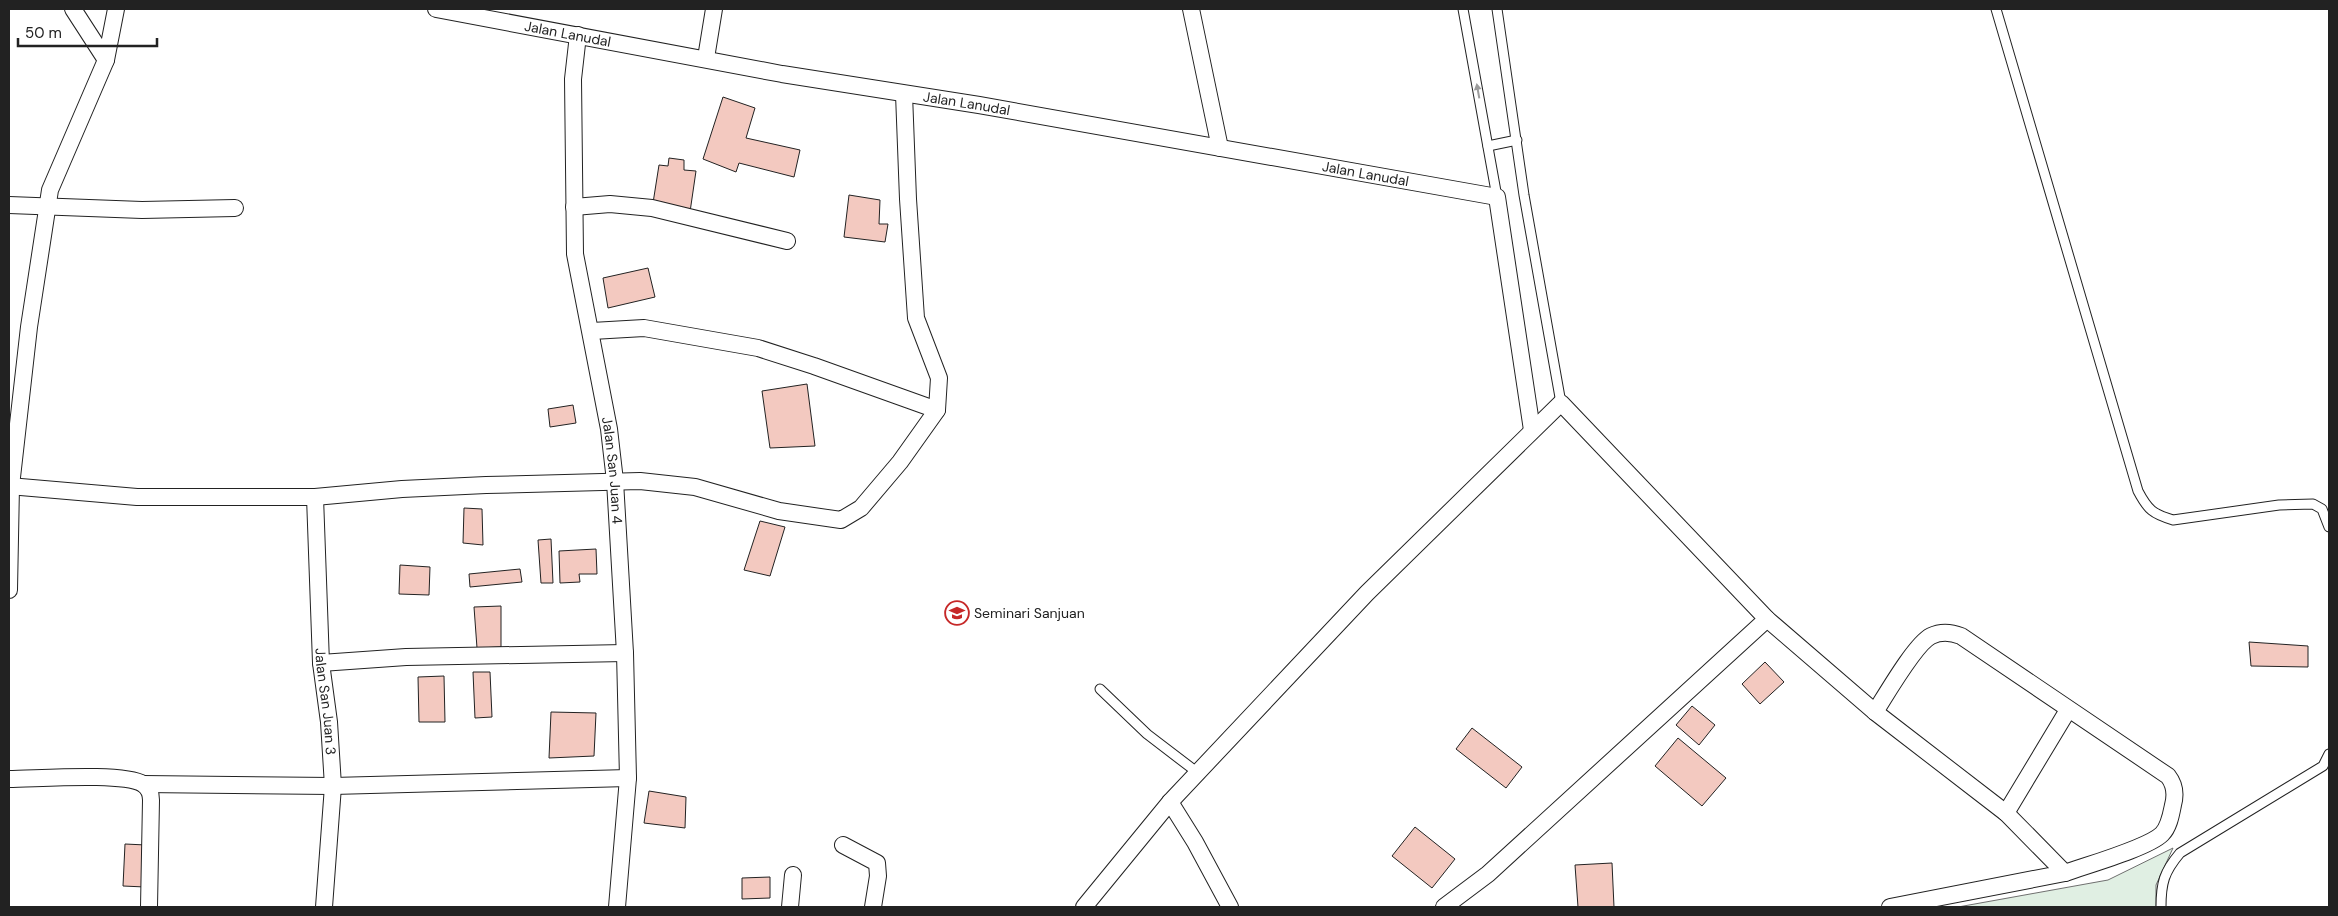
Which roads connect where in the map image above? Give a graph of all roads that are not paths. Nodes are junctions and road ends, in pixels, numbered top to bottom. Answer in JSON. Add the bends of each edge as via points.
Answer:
{"nodes":[{"id":1,"x":73,"y":9,"type":"edge"},
{"id":2,"x":116,"y":9,"type":"edge"},
{"id":3,"x":436,"y":9,"type":"edge"},
{"id":4,"x":714,"y":9,"type":"edge"},
{"id":5,"x":1463,"y":9,"type":"edge"},
{"id":6,"x":1496,"y":9,"type":"edge"},
{"id":7,"x":1996,"y":9,"type":"edge"},
{"id":8,"x":1188,"y":10,"type":"edge"},
{"id":9,"x":578,"y":35,"type":"junction"},
{"id":10,"x":706,"y":58,"type":"junction"},
{"id":11,"x":106,"y":60,"type":"junction"},
{"id":12,"x":904,"y":94,"type":"junction"},
{"id":13,"x":1517,"y":140,"type":"junction"},
{"id":14,"x":1488,"y":146,"type":"junction"},
{"id":15,"x":1220,"y":148,"type":"junction"},
{"id":16,"x":1496,"y":197,"type":"junction"},
{"id":17,"x":9,"y":205,"type":"edge"},
{"id":18,"x":48,"y":207,"type":"junction"},
{"id":19,"x":235,"y":208,"type":"dead end"},
{"id":20,"x":574,"y":208,"type":"junction"},
{"id":21,"x":787,"y":241,"type":"dead end"},
{"id":22,"x":592,"y":331,"type":"junction"},
{"id":23,"x":1561,"y":403,"type":"junction"},
{"id":24,"x":937,"y":410,"type":"junction"},
{"id":25,"x":1532,"y":430,"type":"junction"},
{"id":26,"x":614,"y":481,"type":"junction"},
{"id":27,"x":10,"y":486,"type":"edge"},
{"id":28,"x":315,"y":497,"type":"junction"},
{"id":29,"x":2329,"y":527,"type":"edge"},
{"id":30,"x":9,"y":590,"type":"edge"},
{"id":31,"x":1767,"y":619,"type":"junction"},
{"id":32,"x":626,"y":653,"type":"junction"},
{"id":33,"x":321,"y":663,"type":"junction"},
{"id":34,"x":1100,"y":690,"type":"dead end"},
{"id":35,"x":2068,"y":710,"type":"junction"},
{"id":36,"x":1875,"y":712,"type":"junction"},
{"id":37,"x":2329,"y":754,"type":"edge"},
{"id":38,"x":1198,"y":773,"type":"junction"},
{"id":39,"x":628,"y":778,"type":"junction"},
{"id":40,"x":9,"y":779,"type":"edge"},
{"id":41,"x":143,"y":784,"type":"junction"},
{"id":42,"x":333,"y":786,"type":"junction"},
{"id":43,"x":1170,"y":802,"type":"junction"},
{"id":44,"x":2006,"y":813,"type":"junction"},
{"id":45,"x":843,"y":845,"type":"dead end"},
{"id":46,"x":2065,"y":872,"type":"junction"},
{"id":47,"x":793,"y":875,"type":"dead end"},
{"id":48,"x":149,"y":907,"type":"edge"},
{"id":49,"x":324,"y":907,"type":"edge"},
{"id":50,"x":617,"y":907,"type":"edge"},
{"id":51,"x":790,"y":907,"type":"edge"},
{"id":52,"x":873,"y":907,"type":"edge"},
{"id":53,"x":1084,"y":907,"type":"edge"},
{"id":54,"x":1230,"y":907,"type":"edge"},
{"id":55,"x":1444,"y":907,"type":"edge"},
{"id":56,"x":1890,"y":907,"type":"edge"},
{"id":57,"x":2161,"y":907,"type":"edge"}],
"edges":[{"from":1,"to":11,"type":"street"},
{"from":2,"to":11,"type":"street"},
{"from":3,"to":9,"type":"street","name":"Jalan Lanudal"},
{"from":4,"to":10,"type":"street"},
{"from":14,"to":5,"type":"lane","one_way":true},
{"from":6,"to":13,"type":"lane"},
{"from":7,"to":29,"type":"lane","via":[[2138,491],[2147,508],[2173,520],[2279,505],[2313,504],[2322,509]]},
{"from":8,"to":15,"type":"street"},
{"from":9,"to":10,"type":"street","name":"Jalan Lanudal"},
{"from":9,"to":20,"type":"street","name":"Jalan San Juan 4","via":[[573,80]]},
{"from":10,"to":12,"type":"street","name":"Jalan Lanudal"},
{"from":11,"to":18,"type":"street","via":[[53,182]]},
{"from":12,"to":15,"type":"street","name":"Jalan Lanudal"},
{"from":12,"to":24,"type":"street","via":[[916,318],[939,378]]},
{"from":13,"to":14,"type":"lane"},
{"from":13,"to":23,"type":"lane"},
{"from":14,"to":16,"type":"lane"},
{"from":15,"to":16,"type":"street","name":"Jalan Lanudal"},
{"from":16,"to":25,"type":"street"},
{"from":17,"to":18,"type":"street"},
{"from":18,"to":19,"type":"street"},
{"from":18,"to":27,"type":"street","via":[[29,326]]},
{"from":20,"to":21,"type":"street","via":[[610,204],[652,208]]},
{"from":20,"to":22,"type":"street","name":"Jalan San Juan 4","via":[[575,254]]},
{"from":22,"to":24,"type":"street","via":[[644,328],[758,348]]},
{"from":22,"to":26,"type":"street","name":"Jalan San Juan 4","via":[[609,429]]},
{"from":23,"to":25,"type":"street"},
{"from":23,"to":31,"type":"street"},
{"from":24,"to":26,"type":"street","via":[[900,462],[861,508],[841,520],[779,511],[695,487]]},
{"from":25,"to":38,"type":"street","via":[[1367,592]]},
{"from":26,"to":28,"type":"street","via":[[402,489]]},
{"from":26,"to":32,"type":"street","name":"Jalan San Juan 4"},
{"from":27,"to":28,"type":"street","via":[[137,497]]},
{"from":27,"to":30,"type":"street"},
{"from":28,"to":33,"type":"street","name":"Jalan San Juan 3"},
{"from":31,"to":36,"type":"street"},
{"from":31,"to":55,"type":"street","via":[[1488,874]]},
{"from":32,"to":33,"type":"street","via":[[406,657]]},
{"from":32,"to":39,"type":"street","name":"Jalan San Juan 4"},
{"from":33,"to":42,"type":"street","name":"Jalan San Juan 3"},
{"from":34,"to":38,"type":"lane","via":[[1147,734]]},
{"from":35,"to":36,"type":"street","via":[[1951,632],[1929,637],[1914,653]]},
{"from":35,"to":44,"type":"street"},
{"from":35,"to":46,"type":"street","via":[[2161,769],[2173,782],[2175,791],[2168,827],[2156,839]]},
{"from":36,"to":44,"type":"street"},
{"from":37,"to":57,"type":"lane","via":[[2324,766],[2180,853],[2168,867],[2163,880]]},
{"from":38,"to":43,"type":"street"},
{"from":39,"to":42,"type":"street"},
{"from":39,"to":50,"type":"street","name":"Jalan San Juan 4"},
{"from":40,"to":41,"type":"street","via":[[118,777]]},
{"from":41,"to":42,"type":"street"},
{"from":41,"to":48,"type":"street","via":[[151,800]]},
{"from":42,"to":49,"type":"street","name":"Jalan San Juan 3"},
{"from":43,"to":53,"type":"street"},
{"from":43,"to":54,"type":"street"},
{"from":44,"to":46,"type":"street"},
{"from":45,"to":52,"type":"street","via":[[877,863]]},
{"from":46,"to":56,"type":"street"},
{"from":47,"to":51,"type":"street"}]}
